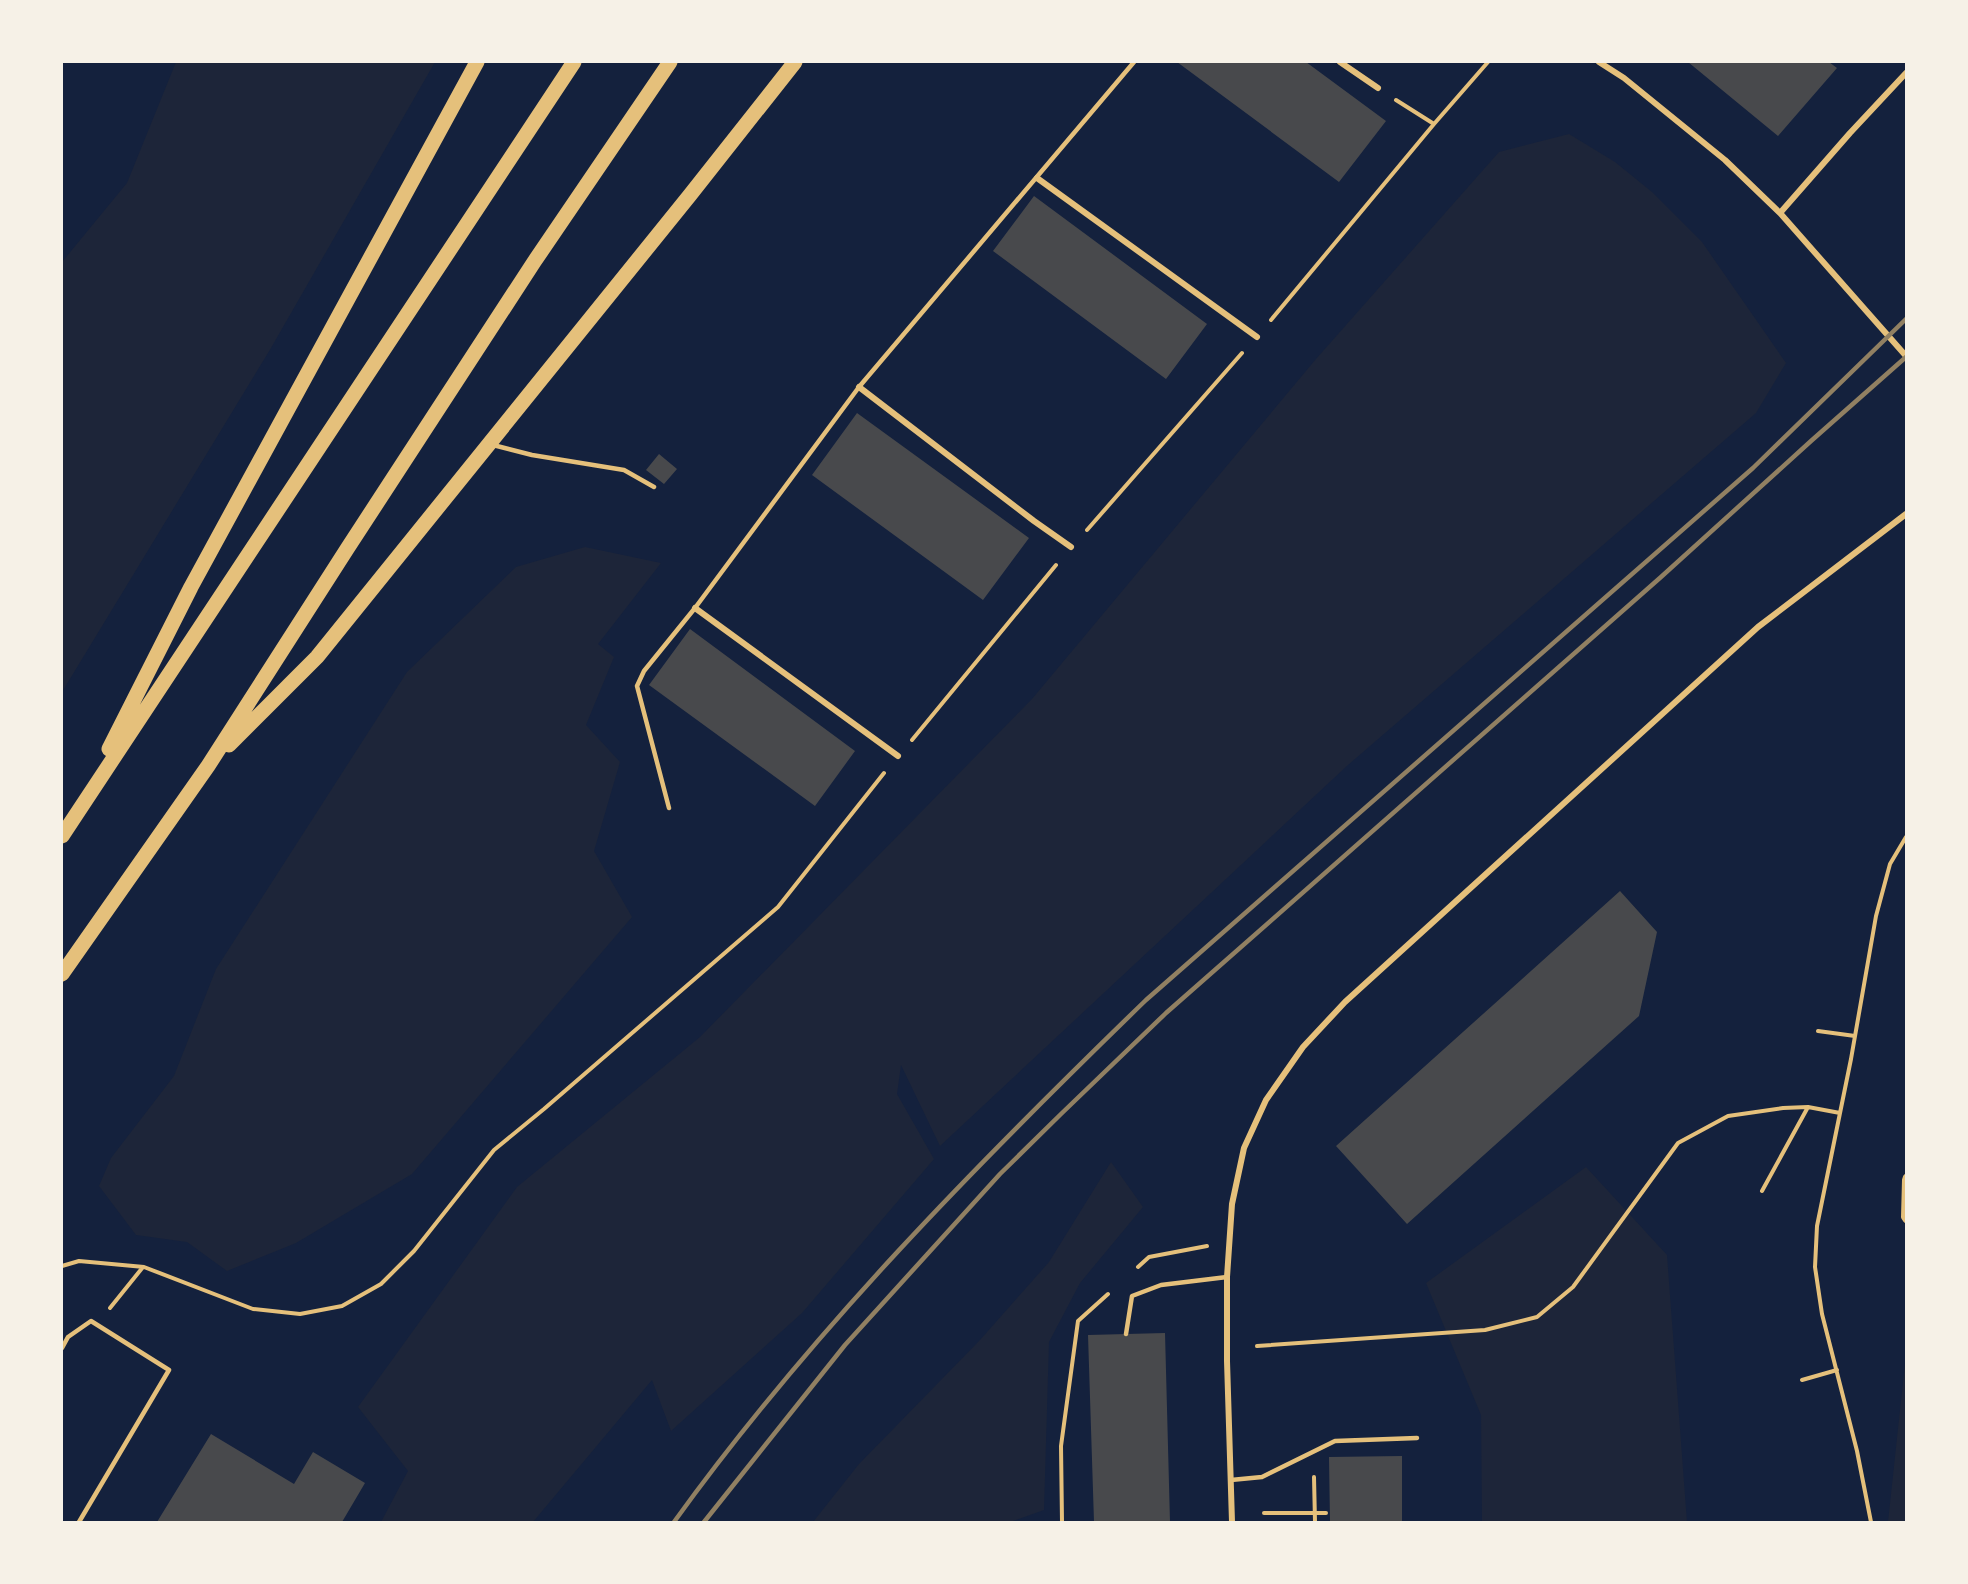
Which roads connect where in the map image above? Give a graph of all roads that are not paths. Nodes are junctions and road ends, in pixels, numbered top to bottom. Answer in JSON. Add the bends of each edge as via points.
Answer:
{"nodes":[{"id":1,"x":477,"y":62,"type":"edge"},
{"id":2,"x":574,"y":62,"type":"edge"},
{"id":3,"x":670,"y":62,"type":"edge"},
{"id":4,"x":795,"y":62,"type":"edge"},
{"id":5,"x":1134,"y":62,"type":"edge"},
{"id":6,"x":1340,"y":62,"type":"edge"},
{"id":7,"x":1599,"y":62,"type":"edge"},
{"id":8,"x":1906,"y":73,"type":"edge"},
{"id":9,"x":1378,"y":88,"type":"road end"},
{"id":10,"x":1037,"y":178,"type":"junction"},
{"id":11,"x":1780,"y":213,"type":"junction"},
{"id":12,"x":1257,"y":337,"type":"road end"},
{"id":13,"x":1906,"y":356,"type":"edge"},
{"id":14,"x":859,"y":387,"type":"junction"},
{"id":15,"x":488,"y":444,"type":"junction"},
{"id":16,"x":654,"y":487,"type":"dead end"},
{"id":17,"x":1906,"y":514,"type":"edge"},
{"id":18,"x":1071,"y":547,"type":"road end"},
{"id":19,"x":695,"y":608,"type":"junction"},
{"id":20,"x":898,"y":756,"type":"road end"},
{"id":21,"x":208,"y":766,"type":"junction"},
{"id":22,"x":669,"y":808,"type":"dead end"},
{"id":23,"x":77,"y":814,"type":"junction"},
{"id":24,"x":62,"y":836,"type":"edge"},
{"id":25,"x":62,"y":974,"type":"edge"},
{"id":26,"x":1906,"y":1177,"type":"edge"},
{"id":27,"x":1906,"y":1220,"type":"edge"},
{"id":28,"x":1227,"y":1277,"type":"junction"},
{"id":29,"x":1126,"y":1334,"type":"dead end"},
{"id":30,"x":68,"y":1337,"type":"junction"},
{"id":31,"x":62,"y":1341,"type":"edge"},
{"id":32,"x":62,"y":1348,"type":"edge"},
{"id":33,"x":1417,"y":1438,"type":"dead end"},
{"id":34,"x":1231,"y":1480,"type":"junction"},
{"id":35,"x":79,"y":1522,"type":"edge"},
{"id":36,"x":1232,"y":1522,"type":"edge"}],
"edges":[{"from":1,"to":23,"type":"main road","via":[[191,587]]},
{"from":2,"to":23,"type":"main road"},
{"from":3,"to":21,"type":"main road","via":[[534,262]]},
{"from":4,"to":15,"type":"main road"},
{"from":5,"to":10,"type":"lane"},
{"from":6,"to":9,"type":"street"},
{"from":7,"to":11,"type":"street","via":[[1725,160]]},
{"from":8,"to":11,"type":"street"},
{"from":10,"to":12,"type":"street"},
{"from":10,"to":14,"type":"lane"},
{"from":11,"to":13,"type":"street"},
{"from":14,"to":18,"type":"street"},
{"from":14,"to":19,"type":"lane"},
{"from":15,"to":16,"type":"lane","via":[[624,470]]},
{"from":15,"to":21,"type":"main road","via":[[317,657]]},
{"from":17,"to":28,"type":"street","via":[[1758,627],[1344,1002],[1303,1047],[1266,1100],[1244,1148],[1232,1204]]},
{"from":19,"to":20,"type":"street"},
{"from":19,"to":22,"type":"lane","via":[[644,671],[637,686]]},
{"from":21,"to":25,"type":"main road"},
{"from":23,"to":24,"type":"main road"},
{"from":26,"to":27,"type":"street"},
{"from":28,"to":29,"type":"lane","via":[[1161,1285],[1132,1296]]},
{"from":28,"to":34,"type":"street"},
{"from":30,"to":31,"type":"lane"},
{"from":30,"to":32,"type":"lane"},
{"from":30,"to":35,"type":"lane","via":[[91,1321],[169,1370]]},
{"from":33,"to":34,"type":"lane","via":[[1335,1441],[1262,1476]]},
{"from":34,"to":36,"type":"street"}]}
